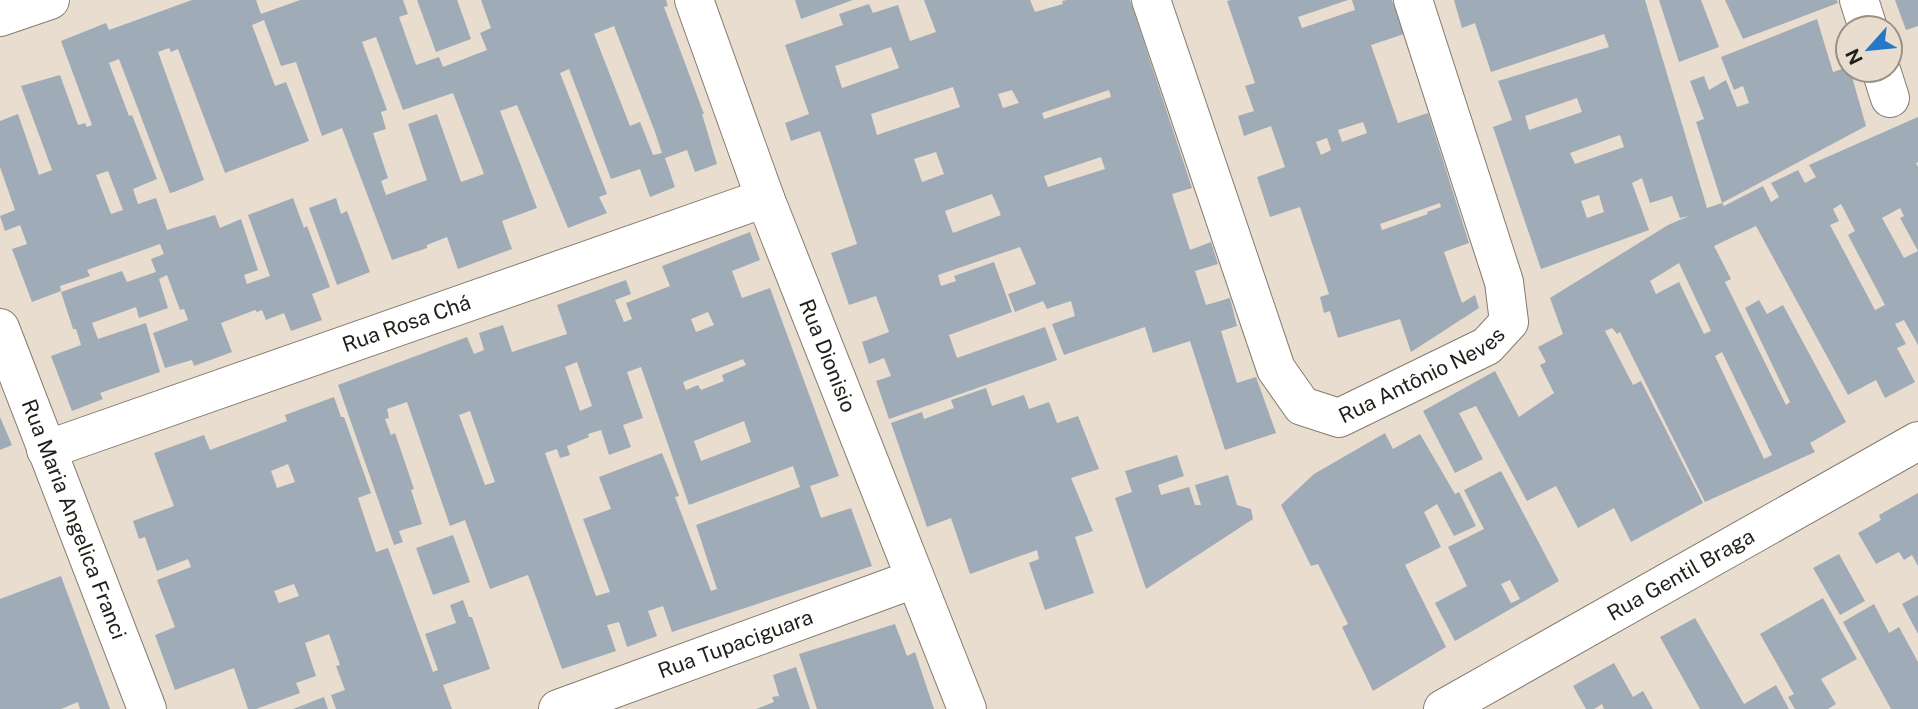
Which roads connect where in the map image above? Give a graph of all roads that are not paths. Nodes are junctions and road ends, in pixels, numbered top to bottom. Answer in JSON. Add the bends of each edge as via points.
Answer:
{"nodes":[{"id":1,"x":50,"y":0,"type":"edge"},
{"id":2,"x":694,"y":0,"type":"edge"},
{"id":3,"x":1151,"y":0,"type":"edge"},
{"id":4,"x":1413,"y":0,"type":"edge"},
{"id":5,"x":0,"y":17,"type":"edge"},
{"id":6,"x":765,"y":198,"type":"junction"},
{"id":7,"x":0,"y":328,"type":"edge"},
{"id":8,"x":1918,"y":442,"type":"edge"},
{"id":9,"x":46,"y":450,"type":"junction"},
{"id":10,"x":914,"y":579,"type":"junction"},
{"id":11,"x":147,"y":709,"type":"edge"},
{"id":12,"x":558,"y":709,"type":"edge"},
{"id":13,"x":967,"y":709,"type":"edge"},
{"id":14,"x":1443,"y":709,"type":"edge"}],
"edges":[{"from":1,"to":5,"type":"street"},
{"from":2,"to":6,"type":"street","name":"Rua Dionisio"},
{"from":3,"to":4,"type":"street","name":"Rua Antônio Neves","via":[[1276,369],[1302,407],[1339,418],[1487,346],[1509,322],[1504,282]]},
{"from":6,"to":9,"type":"street","name":"Rua Rosa Chá"},
{"from":6,"to":10,"type":"street","name":"Rua Dionisio"},
{"from":7,"to":9,"type":"street","name":"Rua Maria Angelica Franci"},
{"from":8,"to":14,"type":"street","name":"Rua Gentil Braga"},
{"from":9,"to":11,"type":"street","name":"Rua Maria Angelica Franci"},
{"from":10,"to":12,"type":"street","name":"Rua Tupaciguara"},
{"from":10,"to":13,"type":"street","name":"Rua Dionisio"}]}
